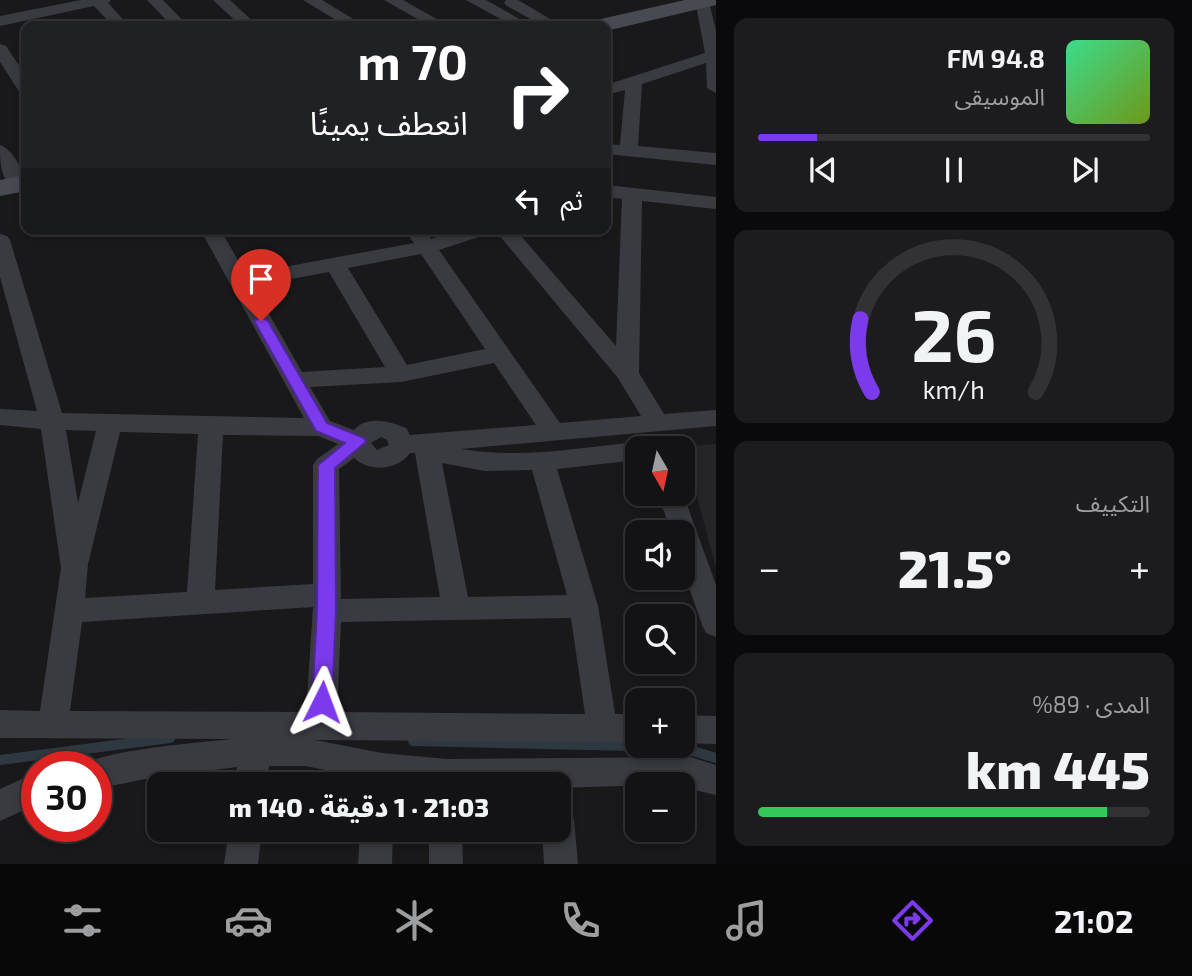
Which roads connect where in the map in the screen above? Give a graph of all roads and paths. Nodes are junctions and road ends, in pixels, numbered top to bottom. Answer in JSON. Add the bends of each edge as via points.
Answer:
{"nodes":[{"id":1,"x":155,"y":0,"type":"edge"},
{"id":2,"x":221,"y":0,"type":"edge"},
{"id":3,"x":311,"y":0,"type":"edge"},
{"id":4,"x":392,"y":0,"type":"edge"},
{"id":5,"x":474,"y":0,"type":"edge"},
{"id":6,"x":505,"y":0,"type":"edge"},
{"id":7,"x":100,"y":1,"type":"edge"},
{"id":8,"x":706,"y":1,"type":"edge"},
{"id":9,"x":69,"y":3,"type":"edge"},
{"id":10,"x":38,"y":13,"type":"junction"},
{"id":11,"x":0,"y":21,"type":"edge"},
{"id":12,"x":45,"y":21,"type":"edge"},
{"id":13,"x":117,"y":21,"type":"edge"},
{"id":14,"x":175,"y":21,"type":"edge"},
{"id":15,"x":244,"y":21,"type":"edge"},
{"id":16,"x":348,"y":21,"type":"edge"},
{"id":17,"x":432,"y":21,"type":"edge"},
{"id":18,"x":514,"y":21,"type":"edge"},
{"id":19,"x":545,"y":21,"type":"edge"},
{"id":20,"x":611,"y":23,"type":"edge"},
{"id":21,"x":0,"y":49,"type":"edge"},
{"id":22,"x":715,"y":55,"type":"edge"},
{"id":23,"x":21,"y":81,"type":"edge"},
{"id":24,"x":634,"y":81,"type":"junction"},
{"id":25,"x":611,"y":88,"type":"edge"},
{"id":26,"x":716,"y":88,"type":"edge"},
{"id":27,"x":611,"y":149,"type":"edge"},
{"id":28,"x":0,"y":151,"type":"edge"},
{"id":29,"x":629,"y":151,"type":"junction"},
{"id":30,"x":716,"y":159,"type":"edge"},
{"id":31,"x":15,"y":185,"type":"edge"},
{"id":32,"x":611,"y":191,"type":"edge"},
{"id":33,"x":632,"y":193,"type":"junction"},
{"id":34,"x":716,"y":203,"type":"edge"},
{"id":35,"x":213,"y":235,"type":"edge"},
{"id":36,"x":442,"y":235,"type":"edge"},
{"id":37,"x":509,"y":235,"type":"edge"},
{"id":38,"x":421,"y":238,"type":"edge"},
{"id":39,"x":0,"y":240,"type":"edge"},
{"id":40,"x":335,"y":264,"type":"junction"},
{"id":41,"x":239,"y":282,"type":"junction"},
{"id":42,"x":500,"y":354,"type":"junction"},
{"id":43,"x":627,"y":373,"type":"junction"},
{"id":44,"x":401,"y":374,"type":"junction"},
{"id":45,"x":295,"y":380,"type":"junction"},
{"id":46,"x":0,"y":417,"type":"edge"},
{"id":47,"x":716,"y":418,"type":"edge"},
{"id":48,"x":52,"y":421,"type":"junction"},
{"id":49,"x":110,"y":423,"type":"junction"},
{"id":50,"x":658,"y":424,"type":"junction"},
{"id":51,"x":211,"y":426,"type":"junction"},
{"id":52,"x":321,"y":427,"type":"junction"},
{"id":53,"x":554,"y":433,"type":"junction"},
{"id":54,"x":358,"y":442,"type":"junction"},
{"id":55,"x":414,"y":449,"type":"junction"},
{"id":56,"x":625,"y":452,"type":"edge"},
{"id":57,"x":542,"y":461,"type":"junction"},
{"id":58,"x":675,"y":506,"type":"edge"},
{"id":59,"x":75,"y":568,"type":"junction"},
{"id":60,"x":200,"y":602,"type":"junction"},
{"id":61,"x":326,"y":603,"type":"junction"},
{"id":62,"x":584,"y":606,"type":"junction"},
{"id":63,"x":456,"y":608,"type":"junction"},
{"id":64,"x":69,"y":611,"type":"junction"},
{"id":65,"x":716,"y":625,"type":"edge"},
{"id":66,"x":0,"y":724,"type":"edge"},
{"id":67,"x":321,"y":724,"type":"junction"},
{"id":68,"x":53,"y":726,"type":"junction"},
{"id":69,"x":602,"y":727,"type":"junction"},
{"id":70,"x":625,"y":728,"type":"edge"},
{"id":71,"x":695,"y":729,"type":"edge"},
{"id":72,"x":716,"y":730,"type":"edge"},
{"id":73,"x":255,"y":751,"type":"junction"},
{"id":74,"x":112,"y":771,"type":"edge"},
{"id":75,"x":252,"y":772,"type":"edge"},
{"id":76,"x":368,"y":772,"type":"edge"},
{"id":77,"x":571,"y":778,"type":"edge"},
{"id":78,"x":716,"y":780,"type":"edge"},
{"id":79,"x":21,"y":795,"type":"edge"},
{"id":80,"x":0,"y":806,"type":"edge"},
{"id":81,"x":244,"y":842,"type":"edge"},
{"id":82,"x":376,"y":842,"type":"edge"},
{"id":83,"x":446,"y":842,"type":"edge"},
{"id":84,"x":560,"y":842,"type":"edge"},
{"id":85,"x":241,"y":864,"type":"edge"},
{"id":86,"x":375,"y":864,"type":"edge"},
{"id":87,"x":446,"y":864,"type":"edge"},
{"id":88,"x":561,"y":864,"type":"edge"}],
"edges":[{"from":1,"to":14,"type":"street"},
{"from":2,"to":15,"type":"street"},
{"from":3,"to":16,"type":"street"},
{"from":4,"to":17,"type":"street"},
{"from":5,"to":18,"type":"street"},
{"from":6,"to":19,"type":"street"},
{"from":7,"to":9,"type":"street"},
{"from":7,"to":13,"type":"street"},
{"from":8,"to":20,"type":"main road"},
{"from":8,"to":22,"type":"street"},
{"from":9,"to":10,"type":"street"},
{"from":10,"to":11,"type":"street"},
{"from":10,"to":12,"type":"street"},
{"from":21,"to":23,"type":"street"},
{"from":22,"to":24,"type":"street"},
{"from":22,"to":26,"type":"street"},
{"from":24,"to":25,"type":"street"},
{"from":24,"to":29,"type":"street"},
{"from":27,"to":29,"type":"street"},
{"from":28,"to":31,"type":"street"},
{"from":29,"to":30,"type":"street"},
{"from":32,"to":33,"type":"street"},
{"from":33,"to":34,"type":"street"},
{"from":33,"to":43,"type":"street"},
{"from":35,"to":41,"type":"street"},
{"from":36,"to":38,"type":"street"},
{"from":37,"to":43,"type":"street"},
{"from":38,"to":40,"type":"street"},
{"from":38,"to":42,"type":"street"},
{"from":39,"to":48,"type":"street"},
{"from":40,"to":41,"type":"street"},
{"from":40,"to":44,"type":"street"},
{"from":41,"to":45,"type":"street"},
{"from":42,"to":44,"type":"street"},
{"from":42,"to":53,"type":"street"},
{"from":43,"to":50,"type":"street"},
{"from":44,"to":45,"type":"street"},
{"from":45,"to":52,"type":"street"},
{"from":46,"to":48,"type":"street"},
{"from":47,"to":50,"type":"street"},
{"from":48,"to":49,"type":"street"},
{"from":48,"to":59,"type":"street"},
{"from":49,"to":51,"type":"street"},
{"from":49,"to":59,"type":"street"},
{"from":50,"to":53,"type":"street"},
{"from":51,"to":52,"type":"street"},
{"from":51,"to":60,"type":"street"},
{"from":52,"to":54,"type":"street"},
{"from":53,"to":55,"type":"street"},
{"from":54,"to":55,"type":"street","via":[[366,432],[382,428]]},
{"from":54,"to":61,"type":"street","via":[[326,465]]},
{"from":55,"to":57,"type":"street","via":[[485,462]]},
{"from":55,"to":63,"type":"street"},
{"from":56,"to":57,"type":"street"},
{"from":57,"to":62,"type":"street"},
{"from":58,"to":65,"type":"street"},
{"from":59,"to":64,"type":"street"},
{"from":60,"to":61,"type":"street"},
{"from":60,"to":64,"type":"street"},
{"from":61,"to":63,"type":"street"},
{"from":61,"to":67,"type":"street"},
{"from":62,"to":63,"type":"street"},
{"from":62,"to":69,"type":"street"},
{"from":64,"to":68,"type":"street"},
{"from":66,"to":68,"type":"street"},
{"from":67,"to":68,"type":"street"},
{"from":67,"to":69,"type":"street"},
{"from":69,"to":70,"type":"street"},
{"from":71,"to":72,"type":"street"},
{"from":73,"to":74,"type":"street"},
{"from":73,"to":75,"type":"street"},
{"from":73,"to":76,"type":"street","via":[[305,752]]},
{"from":77,"to":78,"type":"street","via":[[690,772]]},
{"from":79,"to":80,"type":"street"},
{"from":81,"to":85,"type":"street"},
{"from":82,"to":86,"type":"street"},
{"from":83,"to":87,"type":"street"},
{"from":84,"to":88,"type":"street"}]}
